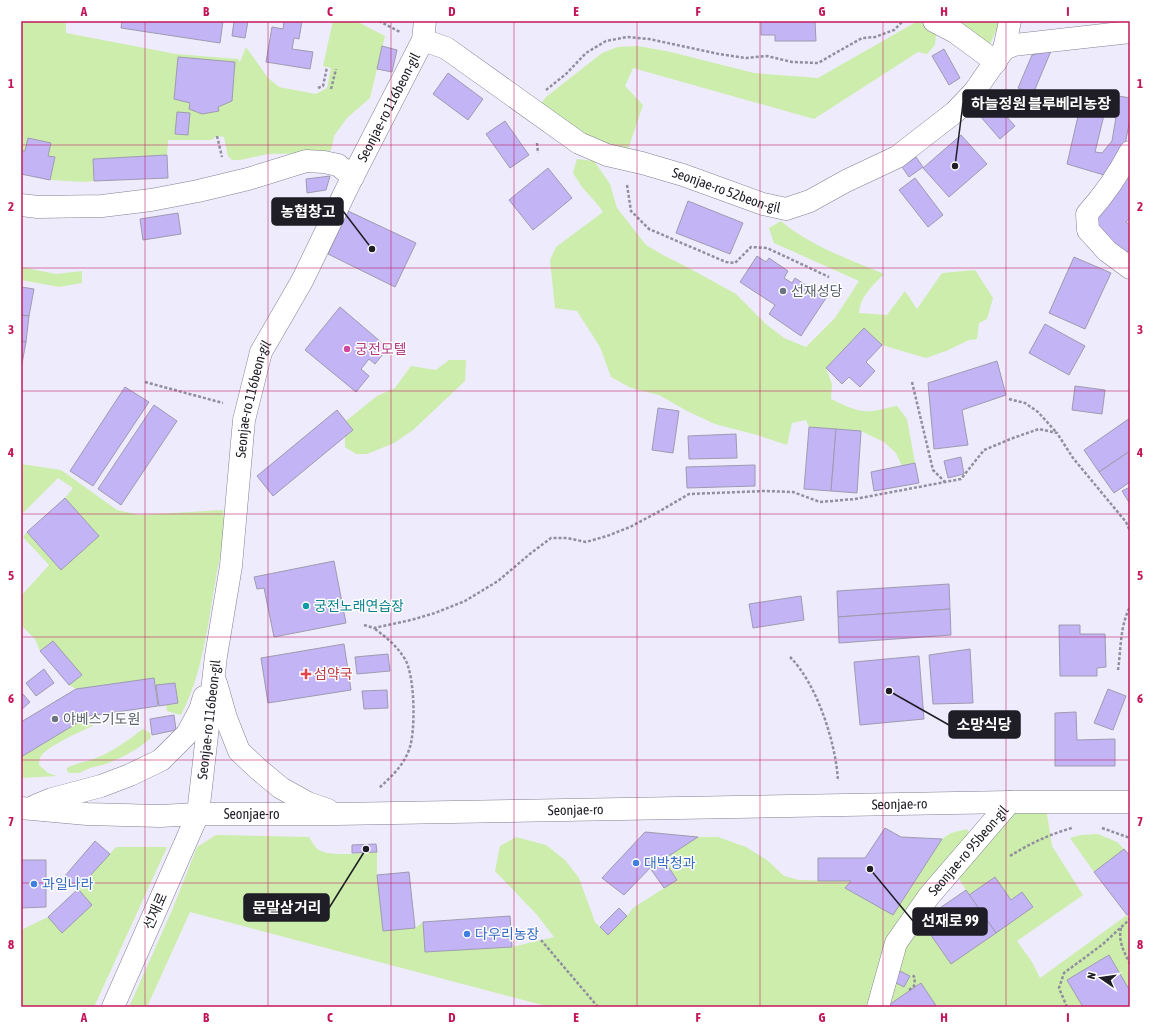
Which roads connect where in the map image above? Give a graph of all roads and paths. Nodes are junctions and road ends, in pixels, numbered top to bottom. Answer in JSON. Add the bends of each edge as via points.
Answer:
{"nodes":[{"id":1,"x":903,"y":21,"type":"edge"},
{"id":2,"x":934,"y":21,"type":"edge"},
{"id":3,"x":1010,"y":21,"type":"edge"},
{"id":4,"x":424,"y":30,"type":"edge"},
{"id":5,"x":1130,"y":32,"type":"edge"},
{"id":6,"x":1000,"y":56,"type":"junction"},
{"id":7,"x":327,"y":67,"type":"dead end"},
{"id":8,"x":336,"y":69,"type":"dead end"},
{"id":9,"x":318,"y":88,"type":"dead end"},
{"id":10,"x":331,"y":89,"type":"dead end"},
{"id":11,"x":516,"y":98,"type":"junction"},
{"id":12,"x":217,"y":136,"type":"dead end"},
{"id":13,"x":1130,"y":152,"type":"edge"},
{"id":14,"x":607,"y":155,"type":"junction"},
{"id":15,"x":222,"y":157,"type":"dead end"},
{"id":16,"x":353,"y":176,"type":"junction"},
{"id":17,"x":21,"y":205,"type":"edge"},
{"id":18,"x":1130,"y":268,"type":"edge"},
{"id":19,"x":829,"y":277,"type":"dead end"},
{"id":20,"x":145,"y":382,"type":"dead end"},
{"id":21,"x":912,"y":382,"type":"dead end"},
{"id":22,"x":1010,"y":399,"type":"dead end"},
{"id":23,"x":246,"y":410,"type":"junction"},
{"id":24,"x":1057,"y":433,"type":"junction"},
{"id":25,"x":945,"y":482,"type":"junction"},
{"id":26,"x":1130,"y":531,"type":"edge"},
{"id":27,"x":1130,"y":607,"type":"edge"},
{"id":28,"x":364,"y":626,"type":"dead end"},
{"id":29,"x":374,"y":628,"type":"junction"},
{"id":30,"x":790,"y":657,"type":"dead end"},
{"id":31,"x":1118,"y":670,"type":"dead end"},
{"id":32,"x":214,"y":674,"type":"junction"},
{"id":33,"x":374,"y":793,"type":"dead end"},
{"id":34,"x":1010,"y":802,"type":"junction"},
{"id":35,"x":1130,"y":802,"type":"edge"},
{"id":36,"x":839,"y":805,"type":"junction"},
{"id":37,"x":25,"y":808,"type":"edge"},
{"id":38,"x":198,"y":814,"type":"junction"},
{"id":39,"x":337,"y":814,"type":"junction"},
{"id":40,"x":1097,"y":826,"type":"dead end"},
{"id":41,"x":1074,"y":827,"type":"dead end"},
{"id":42,"x":1130,"y":838,"type":"edge"},
{"id":43,"x":1010,"y":856,"type":"dead end"},
{"id":44,"x":1130,"y":919,"type":"edge"},
{"id":45,"x":1122,"y":928,"type":"junction"},
{"id":46,"x":542,"y":940,"type":"dead end"},
{"id":47,"x":1130,"y":964,"type":"edge"},
{"id":48,"x":113,"y":1007,"type":"edge"},
{"id":49,"x":598,"y":1007,"type":"edge"},
{"id":50,"x":878,"y":1007,"type":"edge"},
{"id":51,"x":1067,"y":1007,"type":"edge"}],
"edges":[{"from":1,"to":11,"type":"path","via":[[894,30],[875,38],[862,38],[818,63],[792,62],[767,56],[746,58],[649,39],[627,37],[606,41],[586,53],[566,74],[536,96]]},
{"from":2,"to":6,"type":"street"},
{"from":3,"to":6,"type":"street","name":"Seonjae-ro 52beon-gil"},
{"from":4,"to":11,"type":"street","name":"Seonjae-ro 52beon-gil"},
{"from":4,"to":16,"type":"street","name":"Seonjae-ro 116beon-gil"},
{"from":5,"to":6,"type":"street","via":[[1014,45]]},
{"from":6,"to":14,"type":"street","name":"Seonjae-ro 52beon-gil","via":[[974,92],[955,112],[897,157],[810,201],[786,209],[763,204],[683,175]]},
{"from":7,"to":9,"type":"path","via":[[323,86]]},
{"from":8,"to":10,"type":"path"},
{"from":11,"to":14,"type":"street","name":"Seonjae-ro 52beon-gil","via":[[579,143]]},
{"from":12,"to":15,"type":"path"},
{"from":13,"to":18,"type":"street","via":[[1102,197],[1086,214],[1088,230],[1107,251]]},
{"from":14,"to":19,"type":"path","via":[[619,168],[627,184],[631,211],[649,229],[726,262],[735,263],[751,247],[767,248]]},
{"from":16,"to":17,"type":"street","via":[[338,165],[306,162],[248,179],[151,200],[102,206]]},
{"from":16,"to":23,"type":"street","name":"Seonjae-ro 116beon-gil","via":[[302,281],[261,352]]},
{"from":20,"to":23,"type":"path"},
{"from":21,"to":25,"type":"path","via":[[933,470]]},
{"from":22,"to":24,"type":"path","via":[[1025,403],[1038,412]]},
{"from":23,"to":32,"type":"street","name":"Seonjae-ro 116beon-gil","via":[[231,566]]},
{"from":24,"to":25,"type":"path","via":[[1038,430],[984,450],[961,479]]},
{"from":24,"to":26,"type":"path","via":[[1073,458],[1126,522]]},
{"from":25,"to":29,"type":"path","via":[[855,499],[820,502],[793,492],[689,494],[660,512],[607,536],[586,542],[552,538],[498,581],[465,601],[435,613]]},
{"from":27,"to":31,"type":"path","via":[[1122,630]]},
{"from":28,"to":29,"type":"path"},
{"from":29,"to":33,"type":"path","via":[[392,641],[406,660],[412,684],[414,720],[409,749],[396,773]]},
{"from":30,"to":36,"type":"path","via":[[809,682],[823,713],[838,776]]},
{"from":32,"to":37,"type":"street","via":[[200,710],[187,734],[161,760],[101,786]]},
{"from":32,"to":38,"type":"street","name":"Seonjae-ro 116beon-gil"},
{"from":32,"to":39,"type":"street","via":[[226,718],[240,751],[282,788],[308,803]]},
{"from":34,"to":35,"type":"street","name":"Seonjae-ro"},
{"from":34,"to":36,"type":"street","name":"Seonjae-ro"},
{"from":34,"to":50,"type":"street","name":"Seonjae-ro 95beon-gil","via":[[928,896],[896,943]]},
{"from":36,"to":39,"type":"street","name":"Seonjae-ro"},
{"from":37,"to":38,"type":"street","name":"Seonjae-ro","via":[[87,814]]},
{"from":38,"to":39,"type":"street","name":"Seonjae-ro"},
{"from":38,"to":48,"type":"street","name":"선재로"},
{"from":40,"to":42,"type":"path"},
{"from":41,"to":43,"type":"path","via":[[1056,832]]},
{"from":44,"to":45,"type":"path"},
{"from":45,"to":47,"type":"path","via":[[1119,937]]},
{"from":45,"to":51,"type":"path","via":[[1064,973],[1059,988]]},
{"from":46,"to":49,"type":"path"}]}
